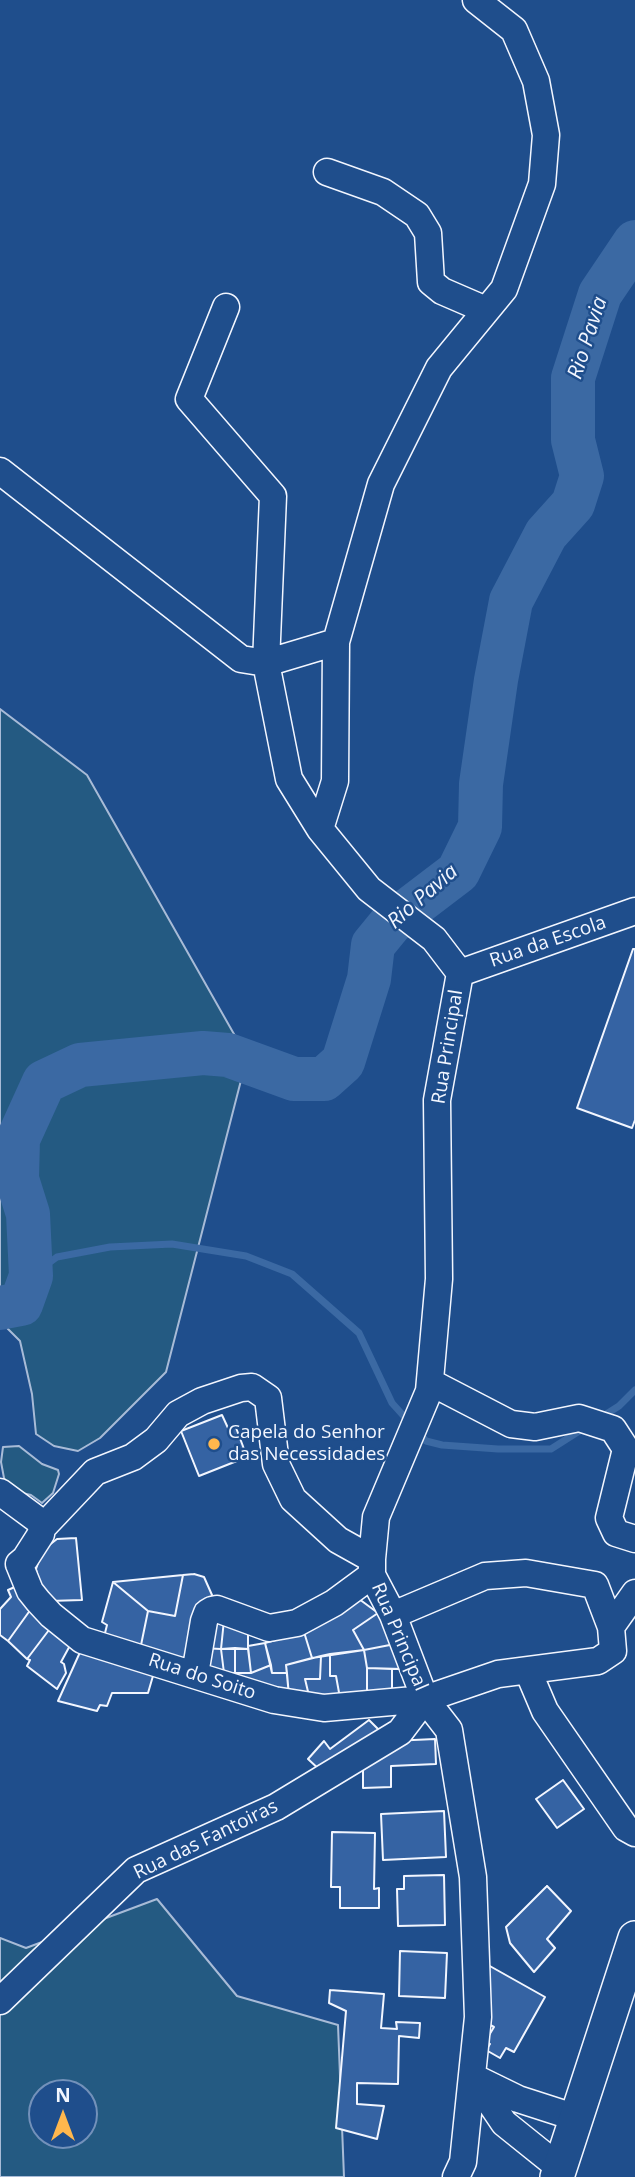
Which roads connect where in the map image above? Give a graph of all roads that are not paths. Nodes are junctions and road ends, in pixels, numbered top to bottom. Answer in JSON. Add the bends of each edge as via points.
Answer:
{"nodes":[{"id":1,"x":476,"y":0,"type":"edge"},
{"id":2,"x":327,"y":172,"type":"dead end"},
{"id":3,"x":226,"y":307,"type":"dead end"},
{"id":4,"x":486,"y":310,"type":"junction"},
{"id":5,"x":0,"y":471,"type":"edge"},
{"id":6,"x":336,"y":642,"type":"junction"},
{"id":7,"x":266,"y":663,"type":"junction"},
{"id":8,"x":320,"y":829,"type":"junction"},
{"id":9,"x":635,"y":911,"type":"edge"},
{"id":10,"x":460,"y":973,"type":"junction"},
{"id":11,"x":430,"y":1382,"type":"junction"},
{"id":12,"x":0,"y":1492,"type":"edge"},
{"id":13,"x":42,"y":1528,"type":"junction"},
{"id":14,"x":635,"y":1539,"type":"edge"},
{"id":15,"x":9,"y":1560,"type":"edge"},
{"id":16,"x":372,"y":1567,"type":"junction"},
{"id":17,"x":635,"y":1593,"type":"edge"},
{"id":18,"x":393,"y":1615,"type":"junction"},
{"id":19,"x":611,"y":1627,"type":"junction"},
{"id":20,"x":528,"y":1671,"type":"junction"},
{"id":21,"x":195,"y":1674,"type":"junction"},
{"id":22,"x":425,"y":1699,"type":"junction"},
{"id":23,"x":635,"y":1833,"type":"edge"},
{"id":24,"x":635,"y":1938,"type":"edge"},
{"id":25,"x":625,"y":1994,"type":"edge"},
{"id":26,"x":0,"y":2001,"type":"edge"},
{"id":27,"x":473,"y":2077,"type":"junction"},
{"id":28,"x":576,"y":2118,"type":"junction"},
{"id":29,"x":558,"y":2172,"type":"edge"},
{"id":30,"x":456,"y":2177,"type":"edge"}],
"edges":[{"from":1,"to":4,"type":"street","via":[[514,30],[536,81],[546,135],[542,184],[504,289]]},
{"from":2,"to":4,"type":"street","via":[[383,192],[417,215],[428,233],[431,282]]},
{"from":3,"to":7,"type":"street","via":[[190,399],[273,496]]},
{"from":4,"to":6,"type":"street","via":[[439,368],[381,484]]},
{"from":5,"to":7,"type":"street","via":[[241,659]]},
{"from":6,"to":7,"type":"street"},
{"from":6,"to":8,"type":"street","via":[[335,781]]},
{"from":7,"to":8,"type":"street","via":[[289,779]]},
{"from":8,"to":10,"type":"street","via":[[369,889],[434,939]]},
{"from":9,"to":10,"type":"street","name":"Rua da Escola"},
{"from":10,"to":11,"type":"street","name":"Rua Principal","via":[[437,1100],[439,1279]]},
{"from":11,"to":14,"type":"street","via":[[511,1424],[535,1427],[579,1418],[611,1428],[626,1449],[609,1518],[617,1533]]},
{"from":11,"to":16,"type":"street","name":"Rua Principal","via":[[376,1517]]},
{"from":12,"to":13,"type":"street"},
{"from":13,"to":15,"type":"street","via":[[24,1559]]},
{"from":13,"to":16,"type":"street","via":[[95,1472],[133,1457],[156,1440],[178,1414],[202,1401],[252,1387],[268,1398],[276,1464],[293,1499]]},
{"from":15,"to":21,"type":"street","name":"Rua do Soito","via":[[38,1601],[82,1640]]},
{"from":16,"to":18,"type":"street","name":"Rua Principal"},
{"from":16,"to":21,"type":"street","via":[[334,1603],[297,1623],[269,1628],[217,1609],[207,1613]]},
{"from":17,"to":19,"type":"street"},
{"from":18,"to":19,"type":"street","via":[[485,1576],[526,1573],[595,1585]]},
{"from":18,"to":22,"type":"street","name":"Rua Principal"},
{"from":19,"to":20,"type":"street","name":"Rua do Soito","via":[[613,1651],[598,1661]]},
{"from":20,"to":22,"type":"street","name":"Rua do Soito","via":[[498,1674]]},
{"from":20,"to":23,"type":"street","via":[[545,1711],[626,1828]]},
{"from":21,"to":22,"type":"street","name":"Rua do Soito","via":[[274,1700],[324,1708]]},
{"from":22,"to":26,"type":"street","name":"Rua das Fantoiras","via":[[400,1732],[276,1807],[136,1870]]},
{"from":22,"to":27,"type":"street","name":"Rua Principal","via":[[449,1730],[473,1877],[478,2017]]},
{"from":24,"to":25,"type":"main road"},
{"from":25,"to":28,"type":"main road"},
{"from":27,"to":28,"type":"street","via":[[517,2099]]},
{"from":27,"to":29,"type":"street","via":[[504,2123]]},
{"from":27,"to":30,"type":"street","name":"Rua Principal","via":[[463,2162]]},
{"from":28,"to":29,"type":"main road"}]}
